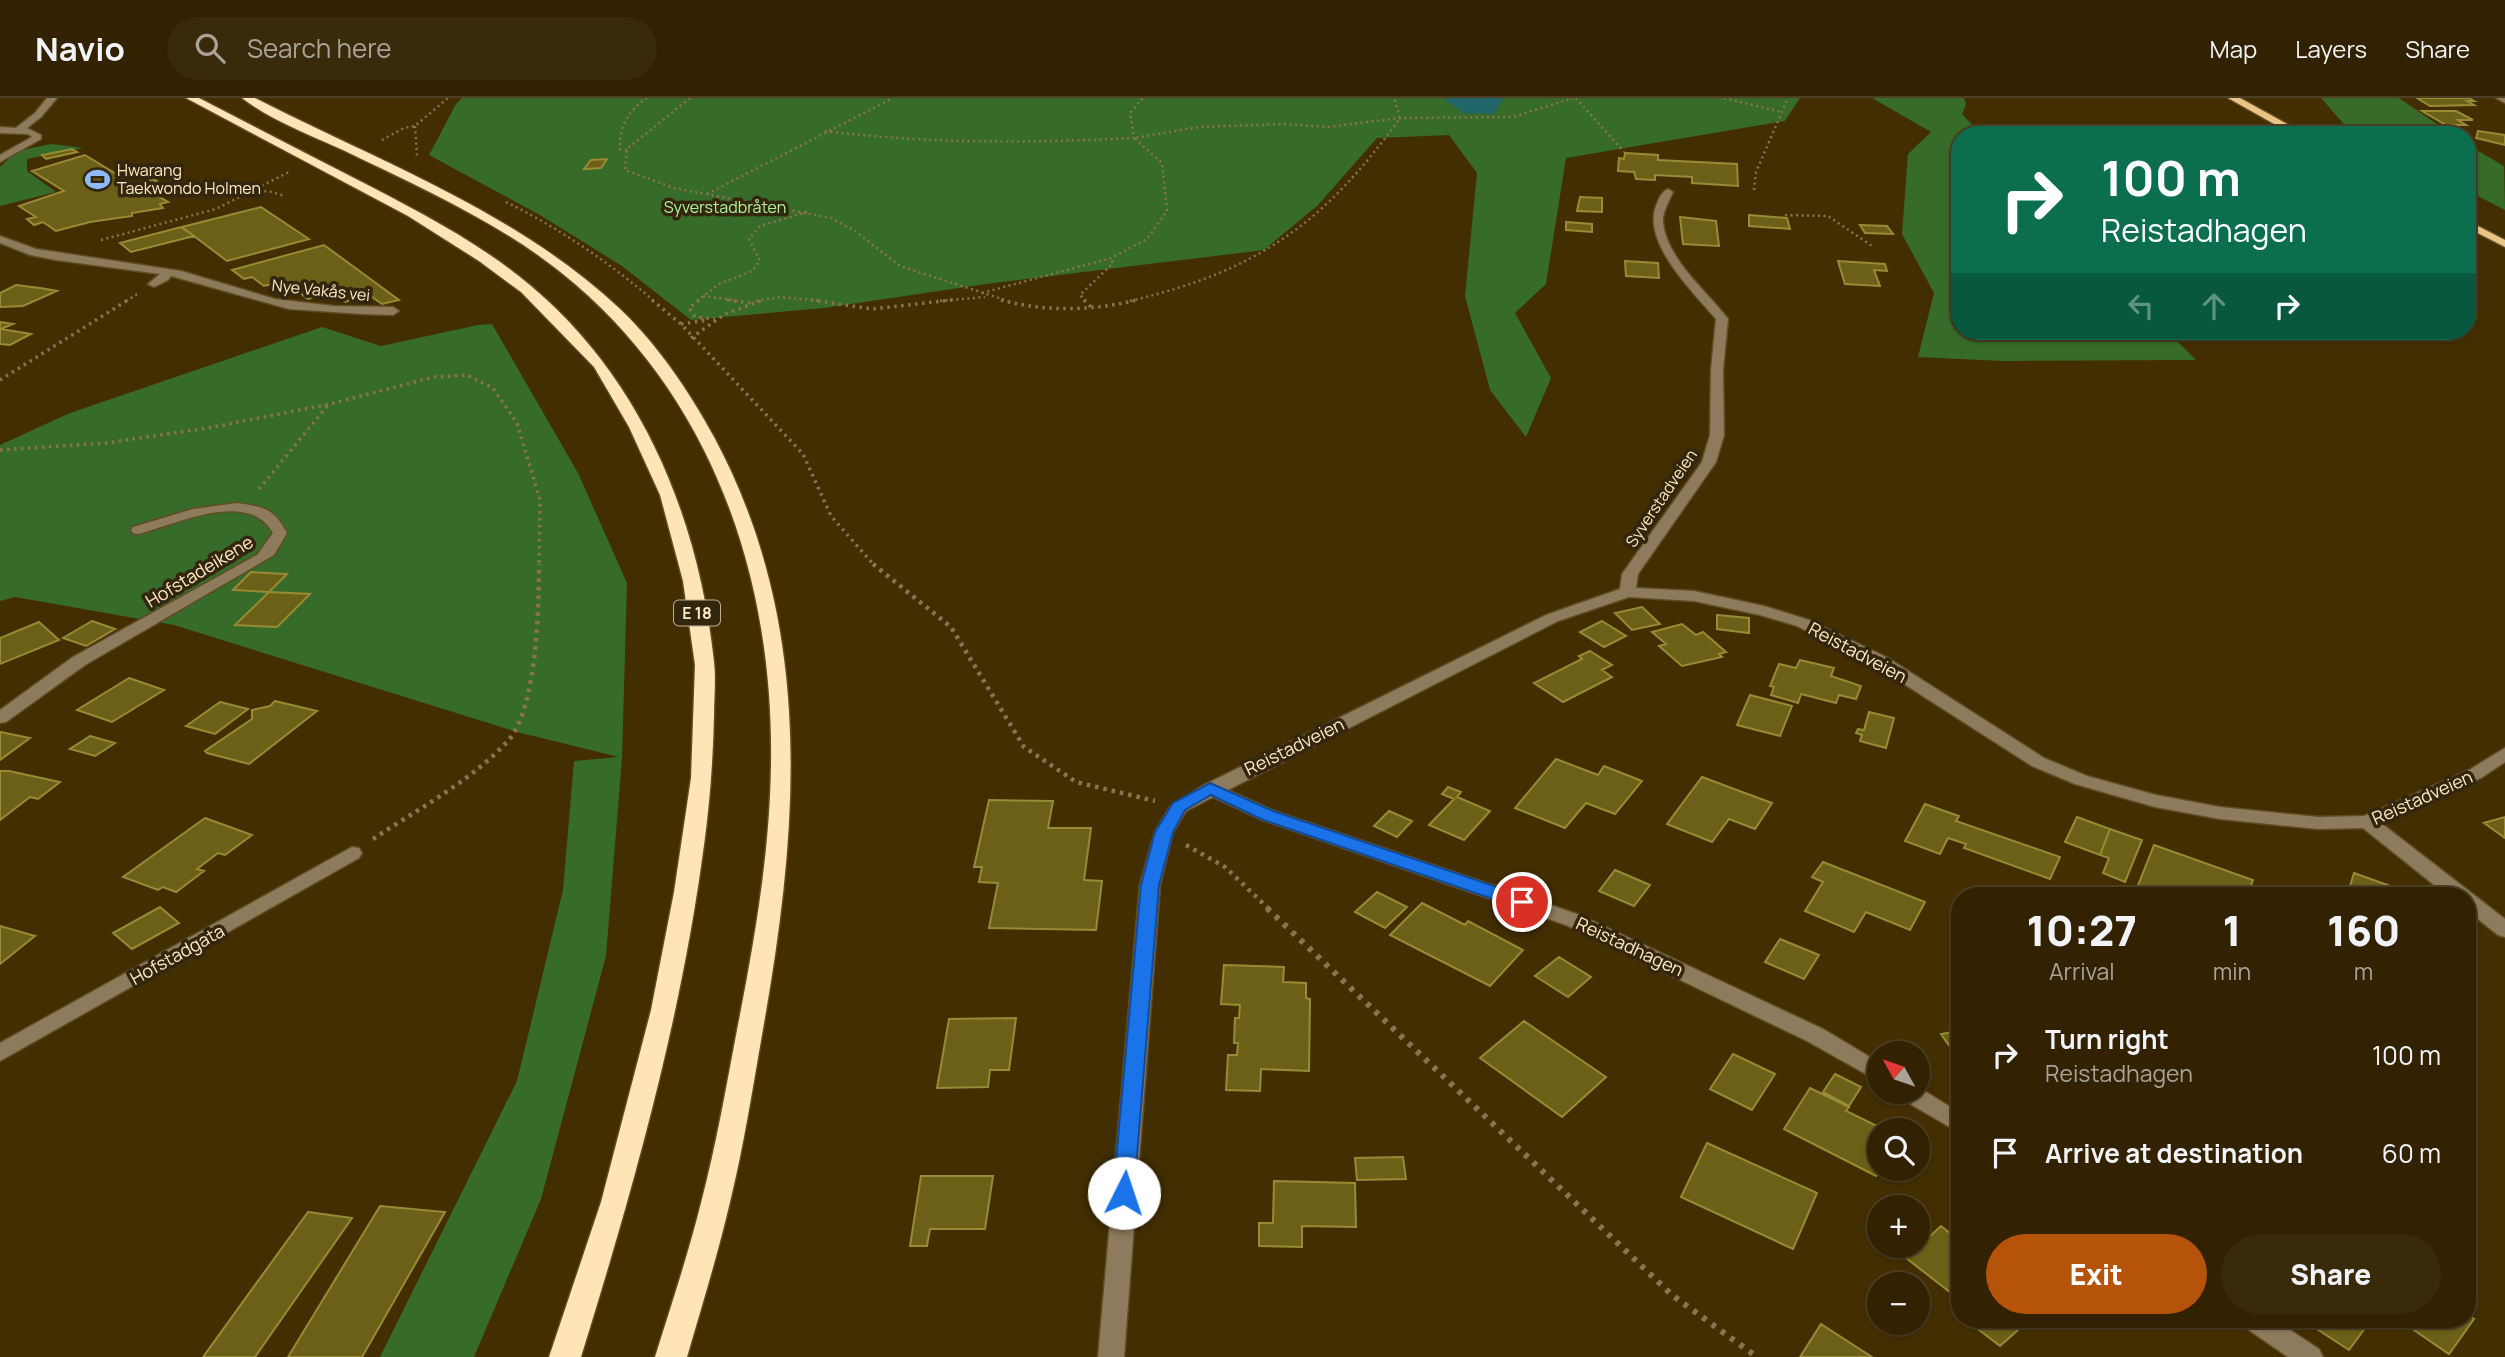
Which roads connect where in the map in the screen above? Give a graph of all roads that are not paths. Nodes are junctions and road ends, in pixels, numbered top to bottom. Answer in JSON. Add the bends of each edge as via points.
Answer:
{"nodes":[{"id":1,"x":52,"y":98,"type":"edge"},
{"id":2,"x":191,"y":98,"type":"edge"},
{"id":3,"x":247,"y":98,"type":"edge"},
{"id":4,"x":2233,"y":98,"type":"edge"},
{"id":5,"x":2285,"y":126,"type":"edge"},
{"id":6,"x":20,"y":129,"type":"junction"},
{"id":7,"x":0,"y":130,"type":"edge"},
{"id":8,"x":0,"y":159,"type":"edge"},
{"id":9,"x":1668,"y":192,"type":"dead end"},
{"id":10,"x":2476,"y":228,"type":"edge"},
{"id":11,"x":0,"y":239,"type":"edge"},
{"id":12,"x":2505,"y":244,"type":"edge"},
{"id":13,"x":167,"y":272,"type":"junction"},
{"id":14,"x":154,"y":284,"type":"road end"},
{"id":15,"x":393,"y":311,"type":"dead end"},
{"id":16,"x":138,"y":530,"type":"dead end"},
{"id":17,"x":1628,"y":592,"type":"junction"},
{"id":18,"x":0,"y":718,"type":"edge"},
{"id":19,"x":2505,"y":754,"type":"edge"},
{"id":20,"x":1210,"y":789,"type":"junction"},
{"id":21,"x":2367,"y":822,"type":"junction"},
{"id":22,"x":352,"y":853,"type":"road end"},
{"id":23,"x":2450,"y":887,"type":"edge"},
{"id":24,"x":2476,"y":907,"type":"edge"},
{"id":25,"x":2505,"y":930,"type":"edge"},
{"id":26,"x":0,"y":1053,"type":"edge"},
{"id":27,"x":1867,"y":1066,"type":"edge"},
{"id":28,"x":1928,"y":1104,"type":"edge"},
{"id":29,"x":1951,"y":1118,"type":"edge"},
{"id":30,"x":2267,"y":1328,"type":"edge"},
{"id":31,"x":565,"y":1357,"type":"edge"},
{"id":32,"x":671,"y":1357,"type":"edge"},
{"id":33,"x":1111,"y":1357,"type":"edge"},
{"id":34,"x":2310,"y":1357,"type":"edge"}],
"edges":[{"from":1,"to":6,"type":"street"},
{"from":2,"to":31,"type":"highway","number":"E 18","via":[[412,213],[526,289],[600,365],[637,427],[669,495],[692,581],[705,666],[702,778],[664,1010],[615,1202]]},
{"from":3,"to":32,"type":"highway","via":[[454,200],[573,276],[616,313],[652,353],[694,411],[729,480],[758,569],[775,652],[782,761],[775,863],[757,995],[716,1201]]},
{"from":4,"to":5,"type":"main road"},
{"from":6,"to":7,"type":"street"},
{"from":6,"to":8,"type":"street","via":[[38,137]]},
{"from":9,"to":17,"type":"street","name":"Syverstadveien","via":[[1658,220],[1662,236],[1675,260],[1722,319],[1717,435],[1709,462],[1630,574]]},
{"from":10,"to":12,"type":"main road"},
{"from":11,"to":13,"type":"street","name":"Nye Vakås vei","via":[[48,254]]},
{"from":13,"to":14,"type":"street"},
{"from":13,"to":15,"type":"street","name":"Nye Vakås vei","via":[[192,275],[275,303]]},
{"from":16,"to":18,"type":"street","name":"Hofstadeikene","via":[[193,511],[243,508],[271,517],[278,527],[269,552],[79,661]]},
{"from":17,"to":20,"type":"street","name":"Reistadveien","via":[[1552,618]]},
{"from":17,"to":21,"type":"street","name":"Reistadveien","via":[[1694,596],[1803,623],[1882,662],[2038,762],[2081,780],[2220,813]]},
{"from":19,"to":21,"type":"street","name":"Reistadveien","via":[[2475,774]]},
{"from":20,"to":27,"type":"street","name":"Reistadhagen","via":[[1267,815],[1573,920],[1815,1035]]},
{"from":20,"to":33,"type":"street","name":"Reistadveien","via":[[1179,807],[1164,832],[1150,885]]},
{"from":21,"to":23,"type":"street"},
{"from":22,"to":26,"type":"street","name":"Hofstadgata"},
{"from":24,"to":25,"type":"street"},
{"from":28,"to":29,"type":"street"},
{"from":30,"to":34,"type":"street"}]}
